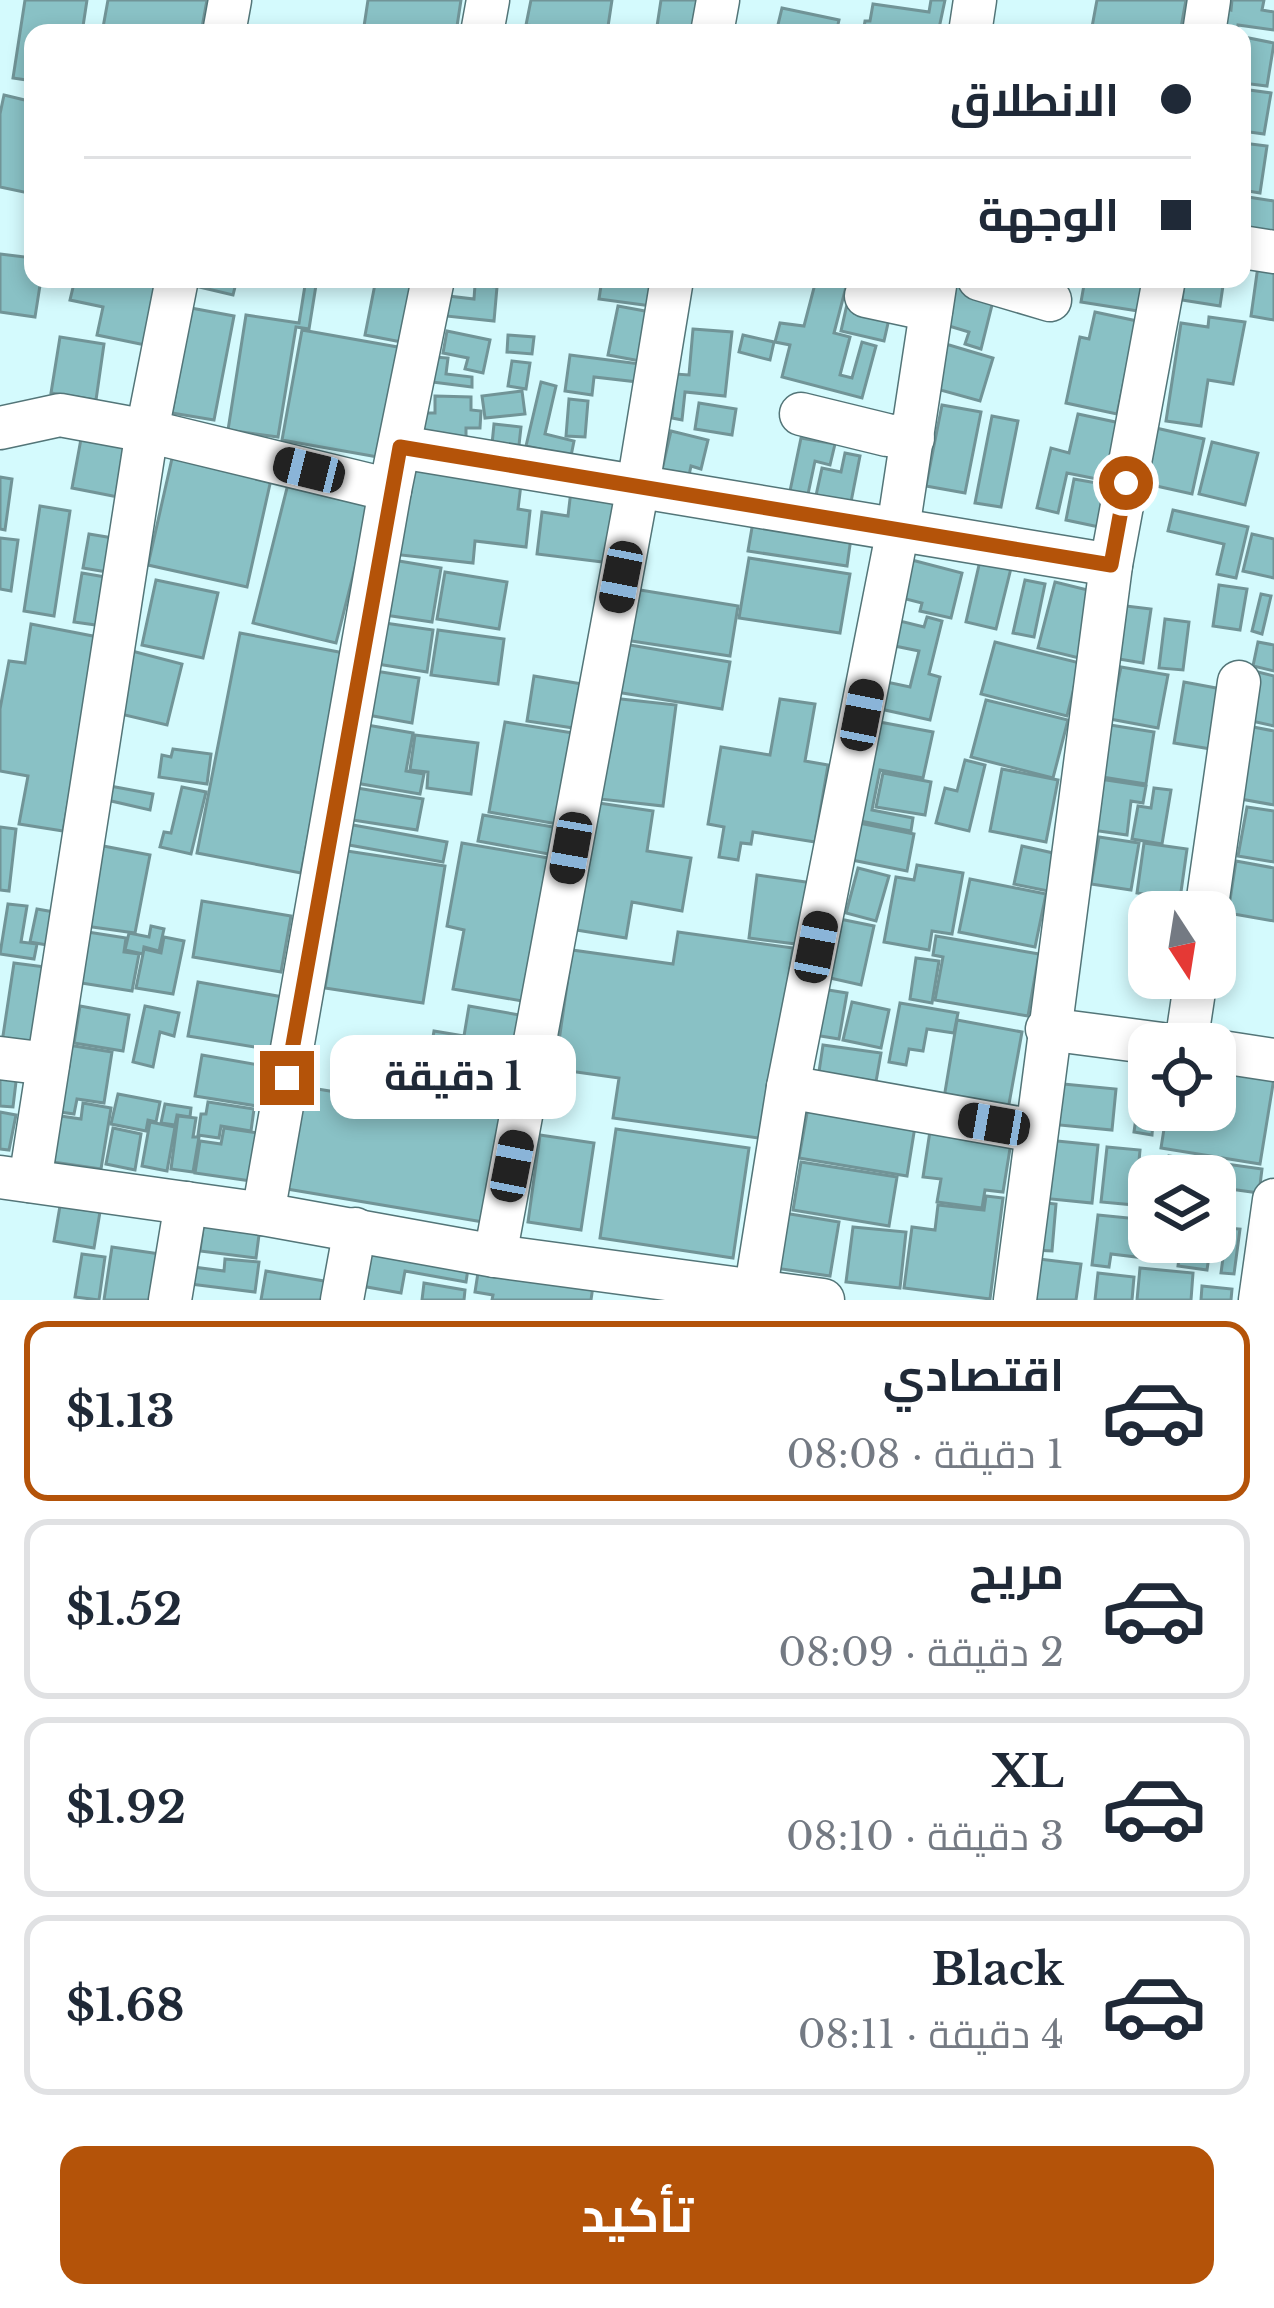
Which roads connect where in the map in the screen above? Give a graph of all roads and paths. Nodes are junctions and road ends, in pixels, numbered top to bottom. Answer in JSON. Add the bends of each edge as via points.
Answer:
{"nodes":[{"id":1,"x":175,"y":288,"type":"edge"},
{"id":2,"x":432,"y":288,"type":"edge"},
{"id":3,"x":671,"y":288,"type":"edge"},
{"id":4,"x":1009,"y":288,"type":"edge"},
{"id":5,"x":1162,"y":288,"type":"edge"},
{"id":6,"x":933,"y":295,"type":"edge"},
{"id":7,"x":866,"y":296,"type":"dead end"},
{"id":8,"x":1050,"y":300,"type":"dead end"},
{"id":9,"x":801,"y":414,"type":"dead end"},
{"id":10,"x":0,"y":428,"type":"edge"},
{"id":11,"x":147,"y":431,"type":"junction"},
{"id":12,"x":913,"y":437,"type":"junction"},
{"id":13,"x":400,"y":447,"type":"junction"},
{"id":14,"x":638,"y":486,"type":"junction"},
{"id":15,"x":390,"y":490,"type":"junction"},
{"id":16,"x":898,"y":529,"type":"junction"},
{"id":17,"x":1111,"y":565,"type":"junction"},
{"id":18,"x":1239,"y":682,"type":"dead end"},
{"id":19,"x":1209,"y":891,"type":"edge"},
{"id":20,"x":1047,"y":1029,"type":"junction"},
{"id":21,"x":1128,"y":1040,"type":"edge"},
{"id":22,"x":1236,"y":1055,"type":"edge"},
{"id":23,"x":0,"y":1058,"type":"edge"},
{"id":24,"x":1274,"y":1060,"type":"edge"},
{"id":25,"x":48,"y":1064,"type":"junction"},
{"id":26,"x":788,"y":1087,"type":"junction"},
{"id":27,"x":1035,"y":1131,"type":"junction"},
{"id":28,"x":15,"y":1179,"type":"edge"},
{"id":29,"x":1274,"y":1200,"type":"edge"},
{"id":30,"x":186,"y":1203,"type":"junction"},
{"id":31,"x":263,"y":1214,"type":"junction"},
{"id":32,"x":356,"y":1229,"type":"junction"},
{"id":33,"x":495,"y":1256,"type":"junction"},
{"id":34,"x":754,"y":1295,"type":"edge"},
{"id":35,"x":170,"y":1300,"type":"edge"},
{"id":36,"x":342,"y":1300,"type":"edge"},
{"id":37,"x":823,"y":1300,"type":"edge"},
{"id":38,"x":1015,"y":1300,"type":"edge"},
{"id":39,"x":1260,"y":1300,"type":"edge"}],
"edges":[{"from":1,"to":11,"type":"street"},
{"from":2,"to":13,"type":"street"},
{"from":3,"to":14,"type":"street"},
{"from":4,"to":8,"type":"street"},
{"from":5,"to":17,"type":"street"},
{"from":6,"to":7,"type":"street"},
{"from":6,"to":12,"type":"street"},
{"from":9,"to":12,"type":"street"},
{"from":10,"to":11,"type":"street","via":[[60,415]]},
{"from":11,"to":15,"type":"street"},
{"from":11,"to":25,"type":"street"},
{"from":12,"to":16,"type":"street"},
{"from":13,"to":14,"type":"street"},
{"from":13,"to":15,"type":"street"},
{"from":14,"to":16,"type":"street"},
{"from":14,"to":33,"type":"street"},
{"from":15,"to":31,"type":"street"},
{"from":16,"to":17,"type":"street"},
{"from":16,"to":26,"type":"street"},
{"from":17,"to":20,"type":"street"},
{"from":18,"to":19,"type":"street"},
{"from":20,"to":21,"type":"street"},
{"from":20,"to":27,"type":"street"},
{"from":22,"to":24,"type":"street"},
{"from":23,"to":25,"type":"street"},
{"from":25,"to":28,"type":"street"},
{"from":26,"to":27,"type":"street"},
{"from":26,"to":34,"type":"street"},
{"from":27,"to":38,"type":"street"},
{"from":28,"to":30,"type":"street"},
{"from":29,"to":39,"type":"street"},
{"from":30,"to":31,"type":"street"},
{"from":30,"to":35,"type":"street"},
{"from":31,"to":32,"type":"street"},
{"from":32,"to":33,"type":"street"},
{"from":32,"to":36,"type":"street"},
{"from":33,"to":34,"type":"street"},
{"from":34,"to":37,"type":"street"}]}
